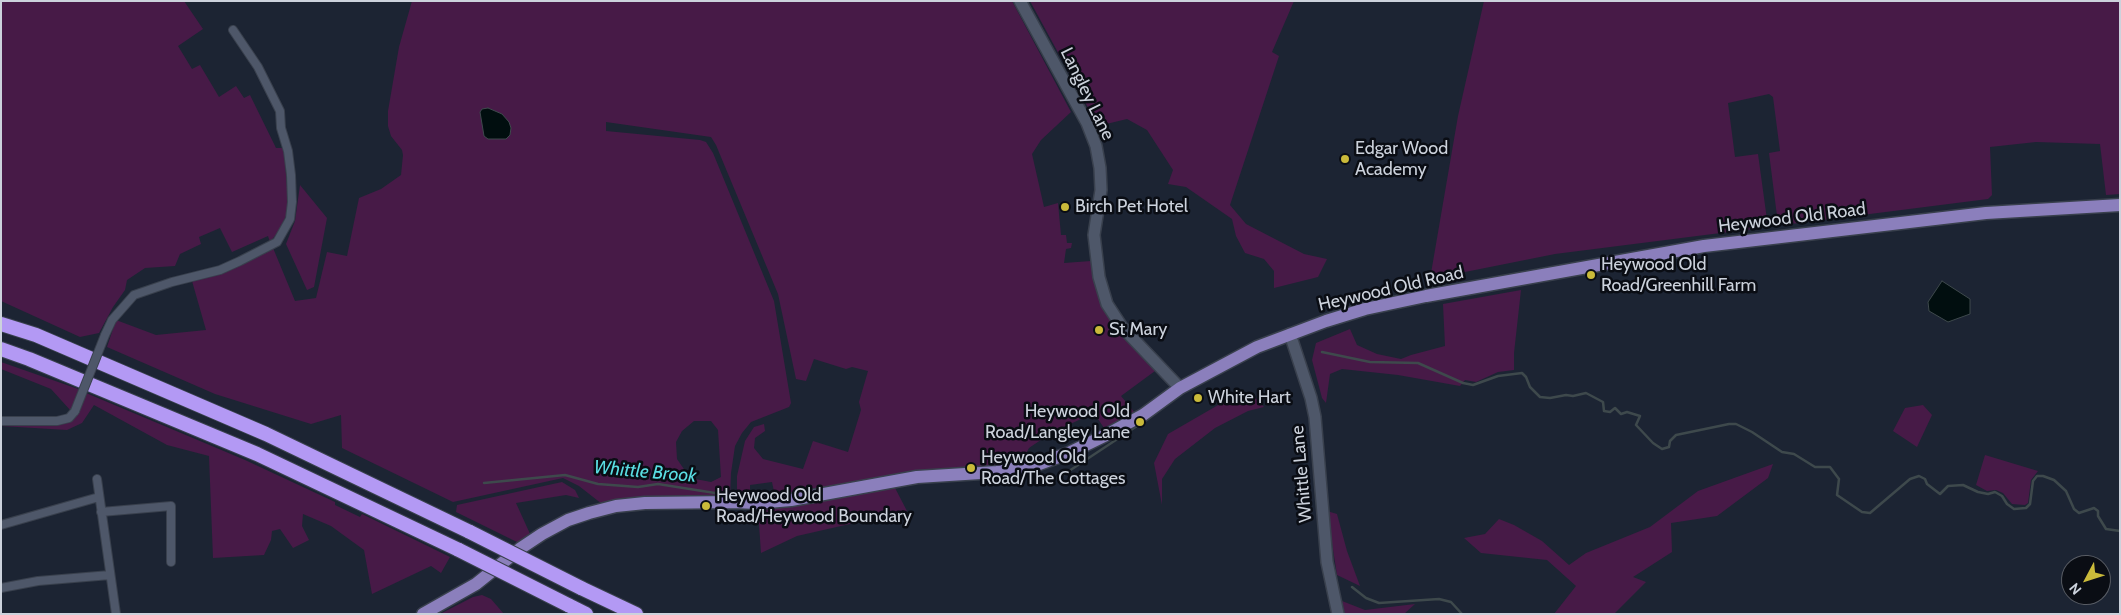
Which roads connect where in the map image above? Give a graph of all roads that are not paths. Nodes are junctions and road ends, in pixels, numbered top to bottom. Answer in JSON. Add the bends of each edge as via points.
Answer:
{"nodes":[{"id":1,"x":1020,"y":1,"type":"edge"},
{"id":2,"x":233,"y":30,"type":"dead end"},
{"id":3,"x":2120,"y":205,"type":"edge"},
{"id":4,"x":1,"y":324,"type":"edge"},
{"id":5,"x":1290,"y":334,"type":"junction"},
{"id":6,"x":1,"y":349,"type":"edge"},
{"id":7,"x":1180,"y":388,"type":"junction"},
{"id":8,"x":1,"y":421,"type":"edge"},
{"id":9,"x":97,"y":479,"type":"dead end"},
{"id":10,"x":99,"y":497,"type":"junction"},
{"id":11,"x":102,"y":512,"type":"junction"},
{"id":12,"x":1,"y":525,"type":"edge"},
{"id":13,"x":171,"y":562,"type":"dead end"},
{"id":14,"x":110,"y":575,"type":"junction"},
{"id":15,"x":1,"y":588,"type":"edge"},
{"id":16,"x":116,"y":614,"type":"edge"},
{"id":17,"x":423,"y":614,"type":"edge"},
{"id":18,"x":586,"y":614,"type":"edge"},
{"id":19,"x":636,"y":614,"type":"edge"},
{"id":20,"x":1338,"y":614,"type":"edge"}],
"edges":[{"from":1,"to":7,"type":"street","name":"Langley Lane","via":[[1087,123],[1096,146],[1101,190],[1094,235],[1098,277],[1107,304],[1122,327]]},
{"from":2,"to":8,"type":"street","bridge":true,"via":[[258,68],[280,111],[291,175],[292,202],[290,219],[277,242],[220,270],[134,295],[112,320],[75,411],[69,418]]},
{"from":3,"to":5,"type":"main road","name":"Heywood Old Road","via":[[1986,213],[1704,246],[1426,296],[1365,309]]},
{"from":4,"to":19,"type":"highway","bridge":true,"via":[[266,434]]},
{"from":5,"to":7,"type":"main road","name":"Heywood Old Road","via":[[1238,356]]},
{"from":5,"to":20,"type":"street","name":"Whittle Lane","via":[[1315,417],[1326,553]]},
{"from":6,"to":18,"type":"highway","bridge":true,"via":[[256,454]]},
{"from":7,"to":17,"type":"main road","name":"Heywood Old Road","via":[[1143,415],[1108,434],[1069,453],[1019,468],[917,477],[791,500],[645,503],[589,513],[542,534],[476,584]]},
{"from":9,"to":10,"type":"street"},
{"from":10,"to":11,"type":"street"},
{"from":10,"to":12,"type":"street"},
{"from":11,"to":13,"type":"street","via":[[171,506]]},
{"from":11,"to":14,"type":"street"},
{"from":14,"to":15,"type":"street","via":[[38,581]]},
{"from":14,"to":16,"type":"street"}]}
